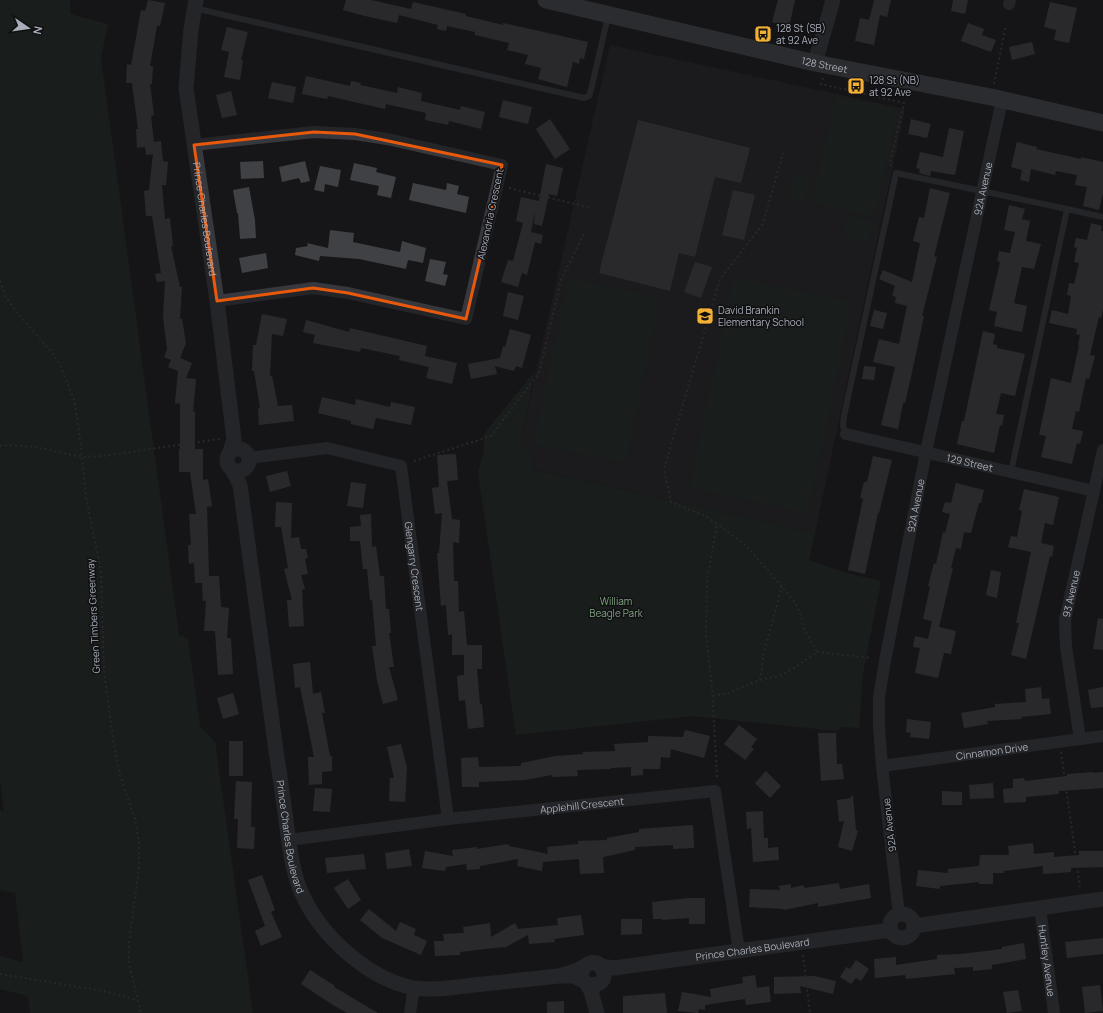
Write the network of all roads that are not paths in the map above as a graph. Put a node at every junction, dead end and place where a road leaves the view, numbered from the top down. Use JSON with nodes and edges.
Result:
{"nodes":[{"id":1,"x":546,"y":0,"type":"edge"},
{"id":2,"x":833,"y":0,"type":"edge"},
{"id":3,"x":195,"y":4,"type":"edge"},
{"id":4,"x":608,"y":14,"type":"junction"},
{"id":5,"x":819,"y":71,"type":"junction"},
{"id":6,"x":997,"y":93,"type":"junction"},
{"id":7,"x":1103,"y":124,"type":"edge"},
{"id":8,"x":194,"y":145,"type":"junction"},
{"id":9,"x":982,"y":191,"type":"junction"},
{"id":10,"x":1067,"y":209,"type":"junction"},
{"id":11,"x":1103,"y":217,"type":"edge"},
{"id":12,"x":217,"y":301,"type":"junction"},
{"id":13,"x":846,"y":434,"type":"joint"},
{"id":14,"x":926,"y":452,"type":"junction"},
{"id":15,"x":237,"y":454,"type":"junction"},
{"id":16,"x":1102,"y":457,"type":"edge"},
{"id":17,"x":1011,"y":472,"type":"junction"},
{"id":18,"x":1094,"y":491,"type":"junction"},
{"id":19,"x":1103,"y":736,"type":"edge"},
{"id":20,"x":1080,"y":739,"type":"junction"},
{"id":21,"x":882,"y":766,"type":"junction"},
{"id":22,"x":448,"y":819,"type":"junction"},
{"id":23,"x":289,"y":840,"type":"junction"},
{"id":24,"x":1103,"y":898,"type":"edge"},
{"id":25,"x":1040,"y":908,"type":"junction"},
{"id":26,"x":899,"y":915,"type":"junction"},
{"id":27,"x":914,"y":926,"type":"junction"},
{"id":28,"x":890,"y":930,"type":"junction"},
{"id":29,"x":739,"y":951,"type":"junction"},
{"id":30,"x":596,"y":975,"type":"junction"},
{"id":31,"x":414,"y":988,"type":"junction"},
{"id":32,"x":597,"y":1011,"type":"edge"},
{"id":33,"x":410,"y":1013,"type":"edge"},
{"id":34,"x":1054,"y":1013,"type":"edge"}],
"edges":[{"from":1,"to":4,"type":"main road","name":"128 Street"},
{"from":2,"to":5,"type":"street"},
{"from":3,"to":4,"type":"lane"},
{"from":3,"to":8,"type":"street","name":"Prince Charles Boulevard"},
{"from":4,"to":5,"type":"main road","name":"128 Street"},
{"from":5,"to":6,"type":"main road","name":"128 Street"},
{"from":6,"to":7,"type":"main road","name":"128 Street"},
{"from":6,"to":9,"type":"street","name":"92A Avenue"},
{"from":8,"to":12,"type":"street","name":"Prince Charles Boulevard"},
{"from":8,"to":12,"type":"street","name":"Alexandria Crescent"},
{"from":9,"to":10,"type":"lane"},
{"from":9,"to":13,"type":"lane"},
{"from":9,"to":14,"type":"street","name":"92A Avenue"},
{"from":10,"to":11,"type":"lane"},
{"from":10,"to":17,"type":"lane"},
{"from":12,"to":15,"type":"street","name":"Prince Charles Boulevard"},
{"from":13,"to":14,"type":"street","name":"129 Street"},
{"from":14,"to":17,"type":"street","name":"129 Street"},
{"from":14,"to":21,"type":"street","name":"92A Avenue"},
{"from":15,"to":22,"type":"street","name":"Glengarry Crescent"},
{"from":15,"to":23,"type":"street","name":"Prince Charles Boulevard"},
{"from":16,"to":18,"type":"street","name":"93 Avenue"},
{"from":17,"to":18,"type":"street","name":"129 Street"},
{"from":18,"to":20,"type":"street","name":"93 Avenue"},
{"from":19,"to":20,"type":"street","name":"Cinnamon Drive"},
{"from":20,"to":21,"type":"street","name":"Cinnamon Drive"},
{"from":21,"to":26,"type":"street","name":"92A Avenue"},
{"from":22,"to":23,"type":"street","name":"Applehill Crescent"},
{"from":22,"to":29,"type":"street","name":"Applehill Crescent"},
{"from":23,"to":31,"type":"street","name":"Prince Charles Boulevard"},
{"from":24,"to":25,"type":"street"},
{"from":25,"to":27,"type":"street"},
{"from":25,"to":34,"type":"street","name":"Huntley Avenue"},
{"from":26,"to":27,"type":"street"},
{"from":26,"to":28,"type":"street"},
{"from":27,"to":28,"type":"street"},
{"from":28,"to":29,"type":"street","name":"Prince Charles Boulevard"},
{"from":29,"to":30,"type":"street","name":"Prince Charles Boulevard"},
{"from":30,"to":31,"type":"street","name":"Prince Charles Boulevard"},
{"from":30,"to":32,"type":"street"},
{"from":31,"to":33,"type":"street"}]}
